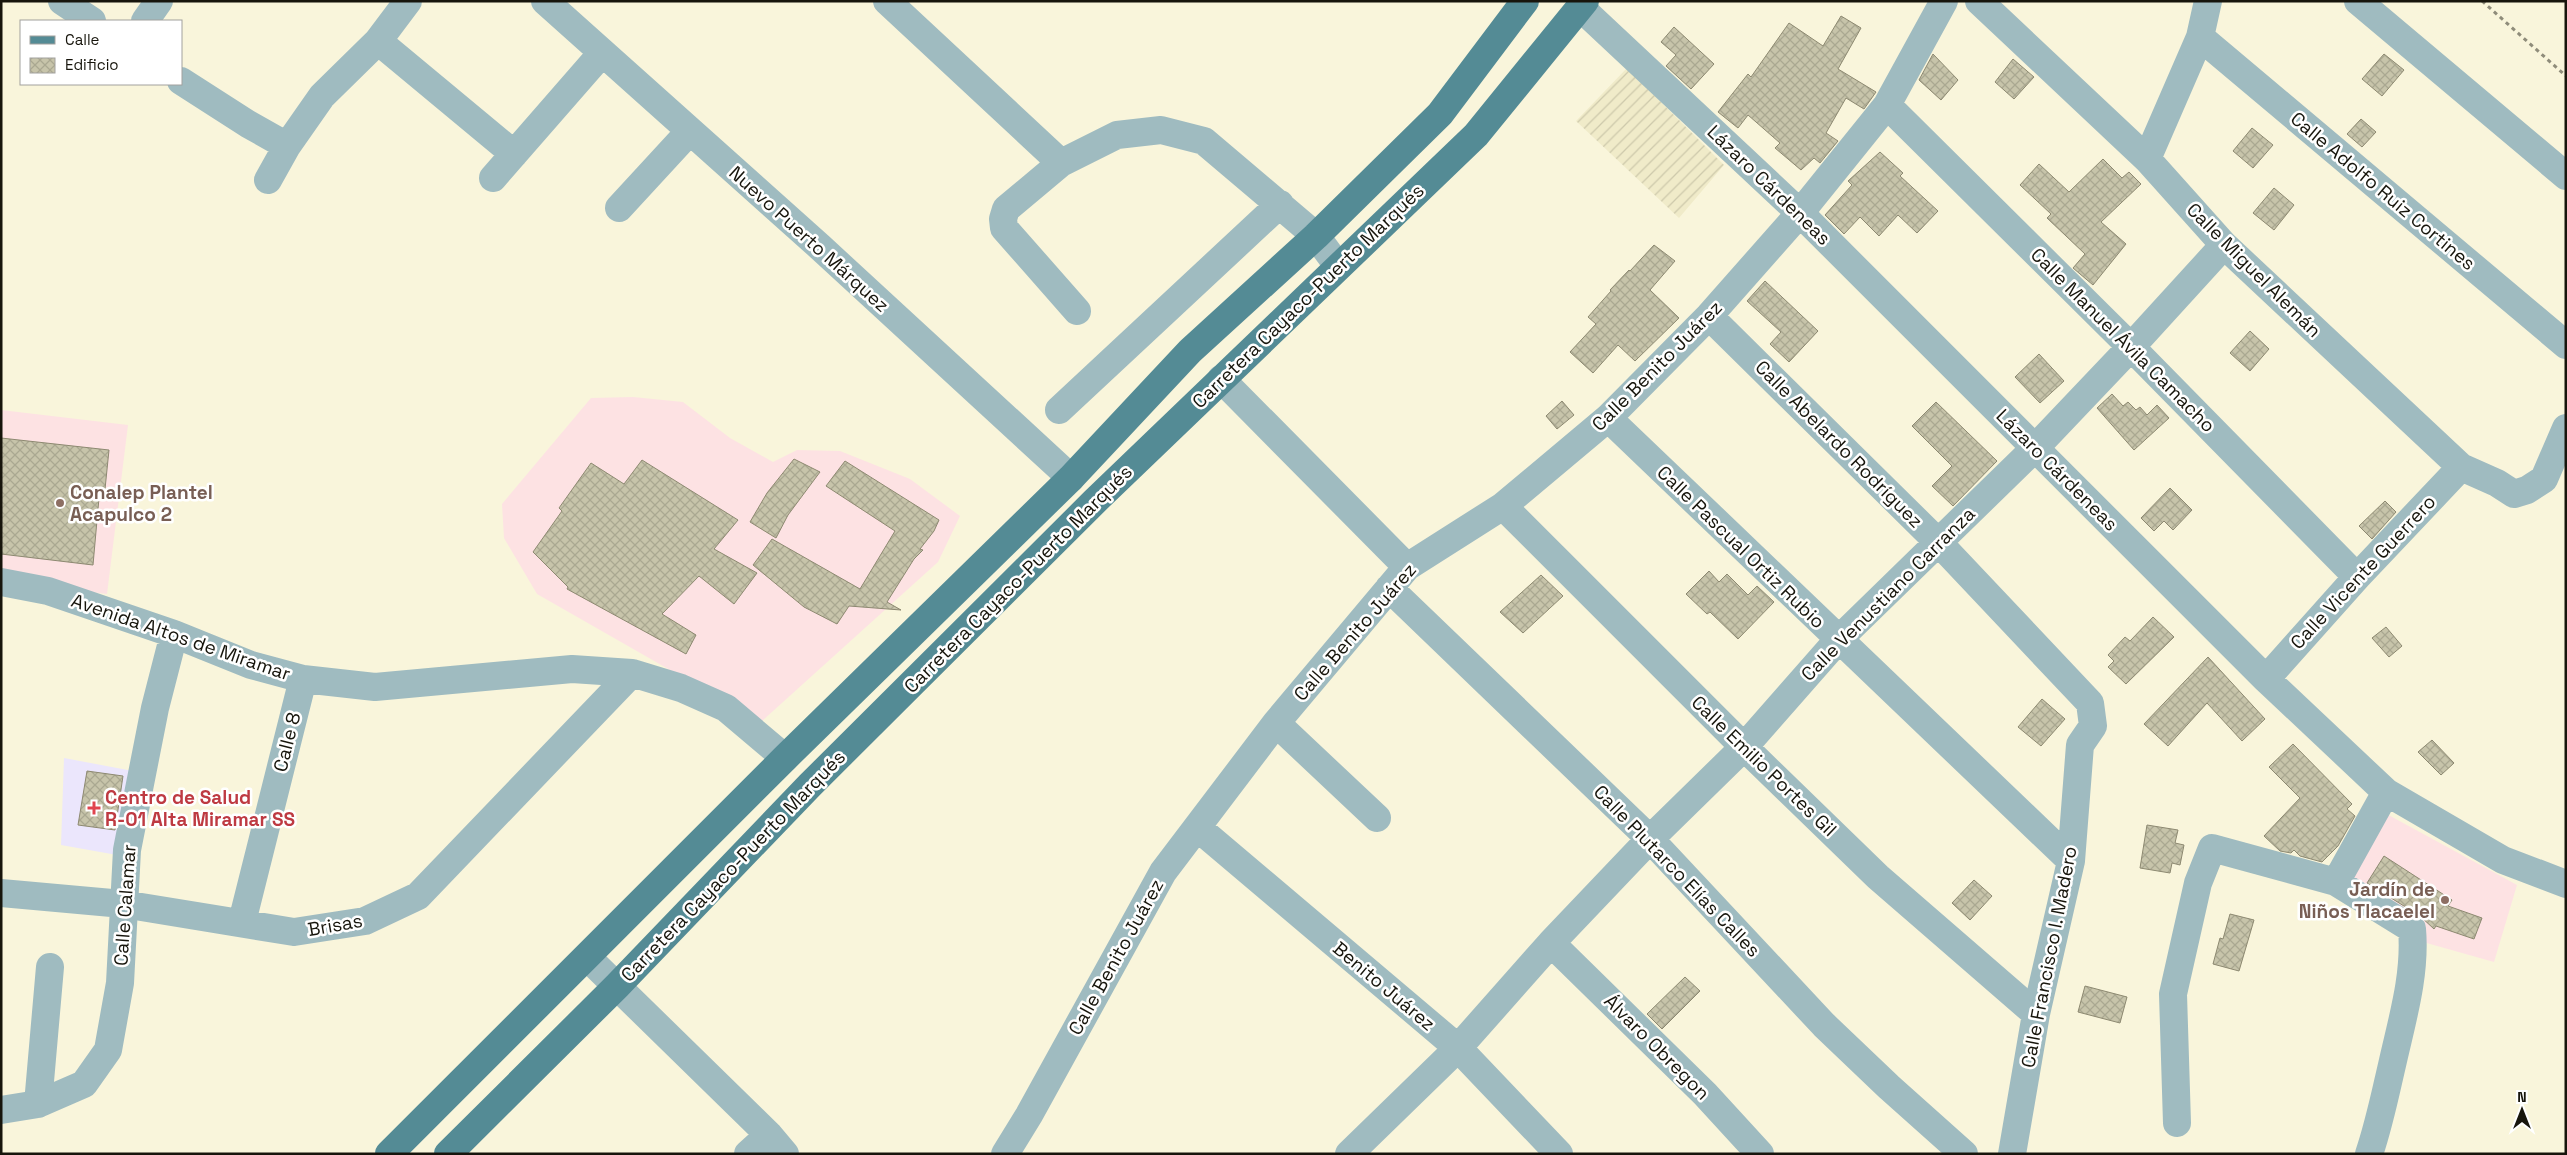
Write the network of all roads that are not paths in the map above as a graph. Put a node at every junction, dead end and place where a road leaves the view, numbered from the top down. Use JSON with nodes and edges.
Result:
{"nodes":[{"id":1,"x":62,"y":1,"type":"edge"},
{"id":2,"x":159,"y":1,"type":"edge"},
{"id":3,"x":408,"y":1,"type":"edge"},
{"id":4,"x":545,"y":1,"type":"edge"},
{"id":5,"x":887,"y":1,"type":"edge"},
{"id":6,"x":1525,"y":1,"type":"edge"},
{"id":7,"x":1944,"y":1,"type":"edge"},
{"id":8,"x":1979,"y":1,"type":"edge"},
{"id":9,"x":2208,"y":1,"type":"edge"},
{"id":10,"x":2358,"y":1,"type":"edge"},
{"id":11,"x":1583,"y":5,"type":"edge"},
{"id":12,"x":90,"y":20,"type":"edge"},
{"id":13,"x":146,"y":20,"type":"edge"},
{"id":14,"x":2200,"y":37,"type":"junction"},
{"id":15,"x":378,"y":41,"type":"junction"},
{"id":16,"x":602,"y":53,"type":"junction"},
{"id":17,"x":182,"y":82,"type":"edge"},
{"id":18,"x":1887,"y":105,"type":"junction"},
{"id":19,"x":689,"y":132,"type":"junction"},
{"id":20,"x":287,"y":146,"type":"junction"},
{"id":21,"x":514,"y":154,"type":"junction"},
{"id":22,"x":2147,"y":159,"type":"junction"},
{"id":23,"x":1061,"y":163,"type":"junction"},
{"id":24,"x":2566,"y":176,"type":"edge"},
{"id":25,"x":493,"y":178,"type":"dead end"},
{"id":26,"x":268,"y":180,"type":"dead end"},
{"id":27,"x":1280,"y":204,"type":"junction"},
{"id":28,"x":619,"y":208,"type":"dead end"},
{"id":29,"x":1800,"y":214,"type":"junction"},
{"id":30,"x":1316,"y":236,"type":"junction"},
{"id":31,"x":2224,"y":245,"type":"junction"},
{"id":32,"x":1338,"y":266,"type":"junction"},
{"id":33,"x":1078,"y":311,"type":"dead end"},
{"id":34,"x":1709,"y":316,"type":"junction"},
{"id":35,"x":2566,"y":345,"type":"edge"},
{"id":36,"x":2132,"y":347,"type":"junction"},
{"id":37,"x":1221,"y":379,"type":"junction"},
{"id":38,"x":1059,"y":410,"type":"dead end"},
{"id":39,"x":1608,"y":418,"type":"junction"},
{"id":40,"x":2566,"y":428,"type":"edge"},
{"id":41,"x":2035,"y":448,"type":"junction"},
{"id":42,"x":2461,"y":467,"type":"junction"},
{"id":43,"x":1071,"y":478,"type":"junction"},
{"id":44,"x":1503,"y":506,"type":"junction"},
{"id":45,"x":1938,"y":542,"type":"junction"},
{"id":46,"x":1407,"y":567,"type":"junction"},
{"id":47,"x":2357,"y":577,"type":"junction"},
{"id":48,"x":1,"y":582,"type":"edge"},
{"id":49,"x":1389,"y":588,"type":"junction"},
{"id":50,"x":174,"y":634,"type":"junction"},
{"id":51,"x":1838,"y":640,"type":"junction"},
{"id":52,"x":632,"y":674,"type":"junction"},
{"id":53,"x":303,"y":679,"type":"junction"},
{"id":54,"x":2266,"y":679,"type":"junction"},
{"id":55,"x":2090,"y":703,"type":"joint"},
{"id":56,"x":1276,"y":723,"type":"junction"},
{"id":57,"x":1744,"y":747,"type":"junction"},
{"id":58,"x":785,"y":758,"type":"junction"},
{"id":59,"x":2386,"y":792,"type":"junction"},
{"id":60,"x":1377,"y":818,"type":"dead end"},
{"id":61,"x":1198,"y":828,"type":"junction"},
{"id":62,"x":1650,"y":839,"type":"junction"},
{"id":63,"x":2071,"y":861,"type":"junction"},
{"id":64,"x":2563,"y":880,"type":"edge"},
{"id":65,"x":2336,"y":882,"type":"junction"},
{"id":66,"x":1,"y":893,"type":"edge"},
{"id":67,"x":123,"y":904,"type":"junction"},
{"id":68,"x":242,"y":922,"type":"junction"},
{"id":69,"x":1551,"y":943,"type":"junction"},
{"id":70,"x":588,"y":958,"type":"junction"},
{"id":71,"x":50,"y":967,"type":"dead end"},
{"id":72,"x":617,"y":986,"type":"junction"},
{"id":73,"x":2036,"y":1014,"type":"junction"},
{"id":74,"x":1458,"y":1048,"type":"junction"},
{"id":75,"x":38,"y":1104,"type":"junction"},
{"id":76,"x":1,"y":1110,"type":"edge"},
{"id":77,"x":2177,"y":1123,"type":"dead end"},
{"id":78,"x":777,"y":1144,"type":"edge"},
{"id":79,"x":390,"y":1154,"type":"edge"},
{"id":80,"x":448,"y":1154,"type":"edge"},
{"id":81,"x":748,"y":1154,"type":"edge"},
{"id":82,"x":1005,"y":1154,"type":"edge"},
{"id":83,"x":1349,"y":1154,"type":"edge"},
{"id":84,"x":1559,"y":1154,"type":"edge"},
{"id":85,"x":1760,"y":1154,"type":"edge"},
{"id":86,"x":1964,"y":1154,"type":"edge"},
{"id":87,"x":2012,"y":1154,"type":"edge"},
{"id":88,"x":2368,"y":1154,"type":"edge"}],
"edges":[{"from":1,"to":12,"type":"street"},
{"from":2,"to":13,"type":"street"},
{"from":3,"to":15,"type":"street"},
{"from":4,"to":16,"type":"street","name":"Nuevo Puerto Márquez"},
{"from":5,"to":23,"type":"street"},
{"from":6,"to":30,"type":"main road","name":"Carretera Cayaco-Puerto Marqués"},
{"from":7,"to":18,"type":"street","name":"Calle Benito Juárez"},
{"from":8,"to":22,"type":"street","name":"Calle Miguel Alemán"},
{"from":9,"to":14,"type":"street"},
{"from":10,"to":24,"type":"street"},
{"from":11,"to":29,"type":"street","name":"Lázaro Cárdeneas"},
{"from":11,"to":32,"type":"main road","name":"Carretera Cayaco-Puerto Marqués"},
{"from":14,"to":22,"type":"street"},
{"from":14,"to":35,"type":"street","name":"Calle Adolfo Ruiz Cortines"},
{"from":15,"to":20,"type":"street"},
{"from":15,"to":21,"type":"street"},
{"from":16,"to":19,"type":"street","name":"Nuevo Puerto Márquez"},
{"from":16,"to":21,"type":"street"},
{"from":17,"to":20,"type":"street"},
{"from":18,"to":29,"type":"street","name":"Calle Benito Juárez"},
{"from":18,"to":36,"type":"street","name":"Calle Manuel Ávila Camacho"},
{"from":19,"to":28,"type":"street"},
{"from":19,"to":43,"type":"street","name":"Nuevo Puerto Márquez"},
{"from":20,"to":26,"type":"street"},
{"from":21,"to":25,"type":"street"},
{"from":22,"to":31,"type":"street","name":"Calle Miguel Alemán"},
{"from":23,"to":27,"type":"street"},
{"from":23,"to":33,"type":"street"},
{"from":27,"to":30,"type":"street"},
{"from":27,"to":38,"type":"street"},
{"from":29,"to":34,"type":"street","name":"Calle Benito Juárez"},
{"from":29,"to":41,"type":"street","name":"Lázaro Cárdeneas"},
{"from":30,"to":32,"type":"street"},
{"from":30,"to":43,"type":"main road","name":"Carretera Cayaco-Puerto Marqués"},
{"from":31,"to":36,"type":"street","name":"Calle Venustiano Carranza"},
{"from":31,"to":42,"type":"street","name":"Calle Miguel Alemán"},
{"from":32,"to":37,"type":"main road","name":"Carretera Cayaco-Puerto Marqués"},
{"from":34,"to":39,"type":"street","name":"Calle Benito Juárez"},
{"from":34,"to":45,"type":"street","name":"Calle Abelardo Rodríguez"},
{"from":36,"to":41,"type":"street","name":"Calle Venustiano Carranza"},
{"from":36,"to":47,"type":"street","name":"Calle Manuel Ávila Camacho"},
{"from":37,"to":46,"type":"street"},
{"from":37,"to":72,"type":"main road","name":"Carretera Cayaco-Puerto Marqués"},
{"from":39,"to":44,"type":"street","name":"Calle Benito Juárez"},
{"from":39,"to":51,"type":"street","name":"Calle Pascual Ortiz Rubio"},
{"from":40,"to":42,"type":"street","name":"Calle Miguel Alemán"},
{"from":41,"to":45,"type":"street","name":"Calle Venustiano Carranza"},
{"from":41,"to":54,"type":"street","name":"Lázaro Cárdeneas"},
{"from":42,"to":47,"type":"street","name":"Calle Vicente Guerrero"},
{"from":43,"to":58,"type":"main road","name":"Carretera Cayaco-Puerto Marqués"},
{"from":44,"to":46,"type":"street","name":"Calle Benito Juárez"},
{"from":44,"to":57,"type":"street","name":"Calle Emilio Portes Gil"},
{"from":45,"to":51,"type":"street","name":"Calle Venustiano Carranza"},
{"from":45,"to":55,"type":"street","name":"Calle Abelardo Rodríguez"},
{"from":46,"to":49,"type":"street","name":"Calle Benito Juárez"},
{"from":47,"to":54,"type":"street","name":"Calle Vicente Guerrero"},
{"from":48,"to":50,"type":"street","name":"Avenida Altos de Miramar"},
{"from":49,"to":56,"type":"street","name":"Calle Benito Juárez"},
{"from":49,"to":62,"type":"street","name":"Calle Plutarco Elías Calles"},
{"from":50,"to":53,"type":"street","name":"Avenida Altos de Miramar"},
{"from":50,"to":67,"type":"street","name":"Calle Calamar"},
{"from":51,"to":57,"type":"street","name":"Calle Venustiano Carranza"},
{"from":51,"to":63,"type":"street","name":"Calle Pascual Ortiz Rubio"},
{"from":52,"to":53,"type":"street","name":"Avenida Altos de Miramar"},
{"from":52,"to":58,"type":"street","name":"Avenida Altos de Miramar"},
{"from":52,"to":68,"type":"street","name":"Brisas"},
{"from":53,"to":68,"type":"street","name":"Calle 8"},
{"from":54,"to":59,"type":"street","name":"Lázaro Cárdeneas"},
{"from":55,"to":63,"type":"street","name":"Calle Francisco I. Madero"},
{"from":56,"to":60,"type":"street"},
{"from":56,"to":61,"type":"street","name":"Calle Benito Juárez"},
{"from":57,"to":62,"type":"street","name":"Calle Venustiano Carranza"},
{"from":57,"to":73,"type":"street","name":"Calle Emilio Portes Gil"},
{"from":58,"to":70,"type":"main road","name":"Carretera Cayaco-Puerto Marqués"},
{"from":59,"to":64,"type":"street","name":"Lázaro Cárdeneas"},
{"from":59,"to":65,"type":"street"},
{"from":61,"to":74,"type":"street","name":"Benito Juárez"},
{"from":61,"to":82,"type":"street","name":"Calle Benito Juárez"},
{"from":62,"to":69,"type":"street","name":"Calle Venustiano Carranza"},
{"from":62,"to":86,"type":"street","name":"Calle Plutarco Elías Calles"},
{"from":63,"to":73,"type":"street","name":"Calle Francisco I. Madero"},
{"from":65,"to":77,"type":"street"},
{"from":65,"to":88,"type":"street"},
{"from":66,"to":67,"type":"street","name":"Brisas"},
{"from":67,"to":68,"type":"street","name":"Brisas"},
{"from":67,"to":75,"type":"street","name":"Calle Calamar"},
{"from":69,"to":74,"type":"street","name":"Calle Venustiano Carranza"},
{"from":69,"to":85,"type":"street","name":"Álvaro Obregon"},
{"from":70,"to":72,"type":"street"},
{"from":70,"to":79,"type":"main road","name":"Carretera Cayaco-Puerto Marqués"},
{"from":71,"to":75,"type":"street"},
{"from":72,"to":78,"type":"street"},
{"from":72,"to":80,"type":"main road","name":"Carretera Cayaco-Puerto Marqués"},
{"from":73,"to":87,"type":"street","name":"Calle Francisco I. Madero"},
{"from":74,"to":83,"type":"street","name":"Calle Venustiano Carranza"},
{"from":74,"to":84,"type":"street","name":"Benito Juárez"},
{"from":75,"to":76,"type":"street","name":"Calle Calamar"},
{"from":78,"to":81,"type":"street"}]}
